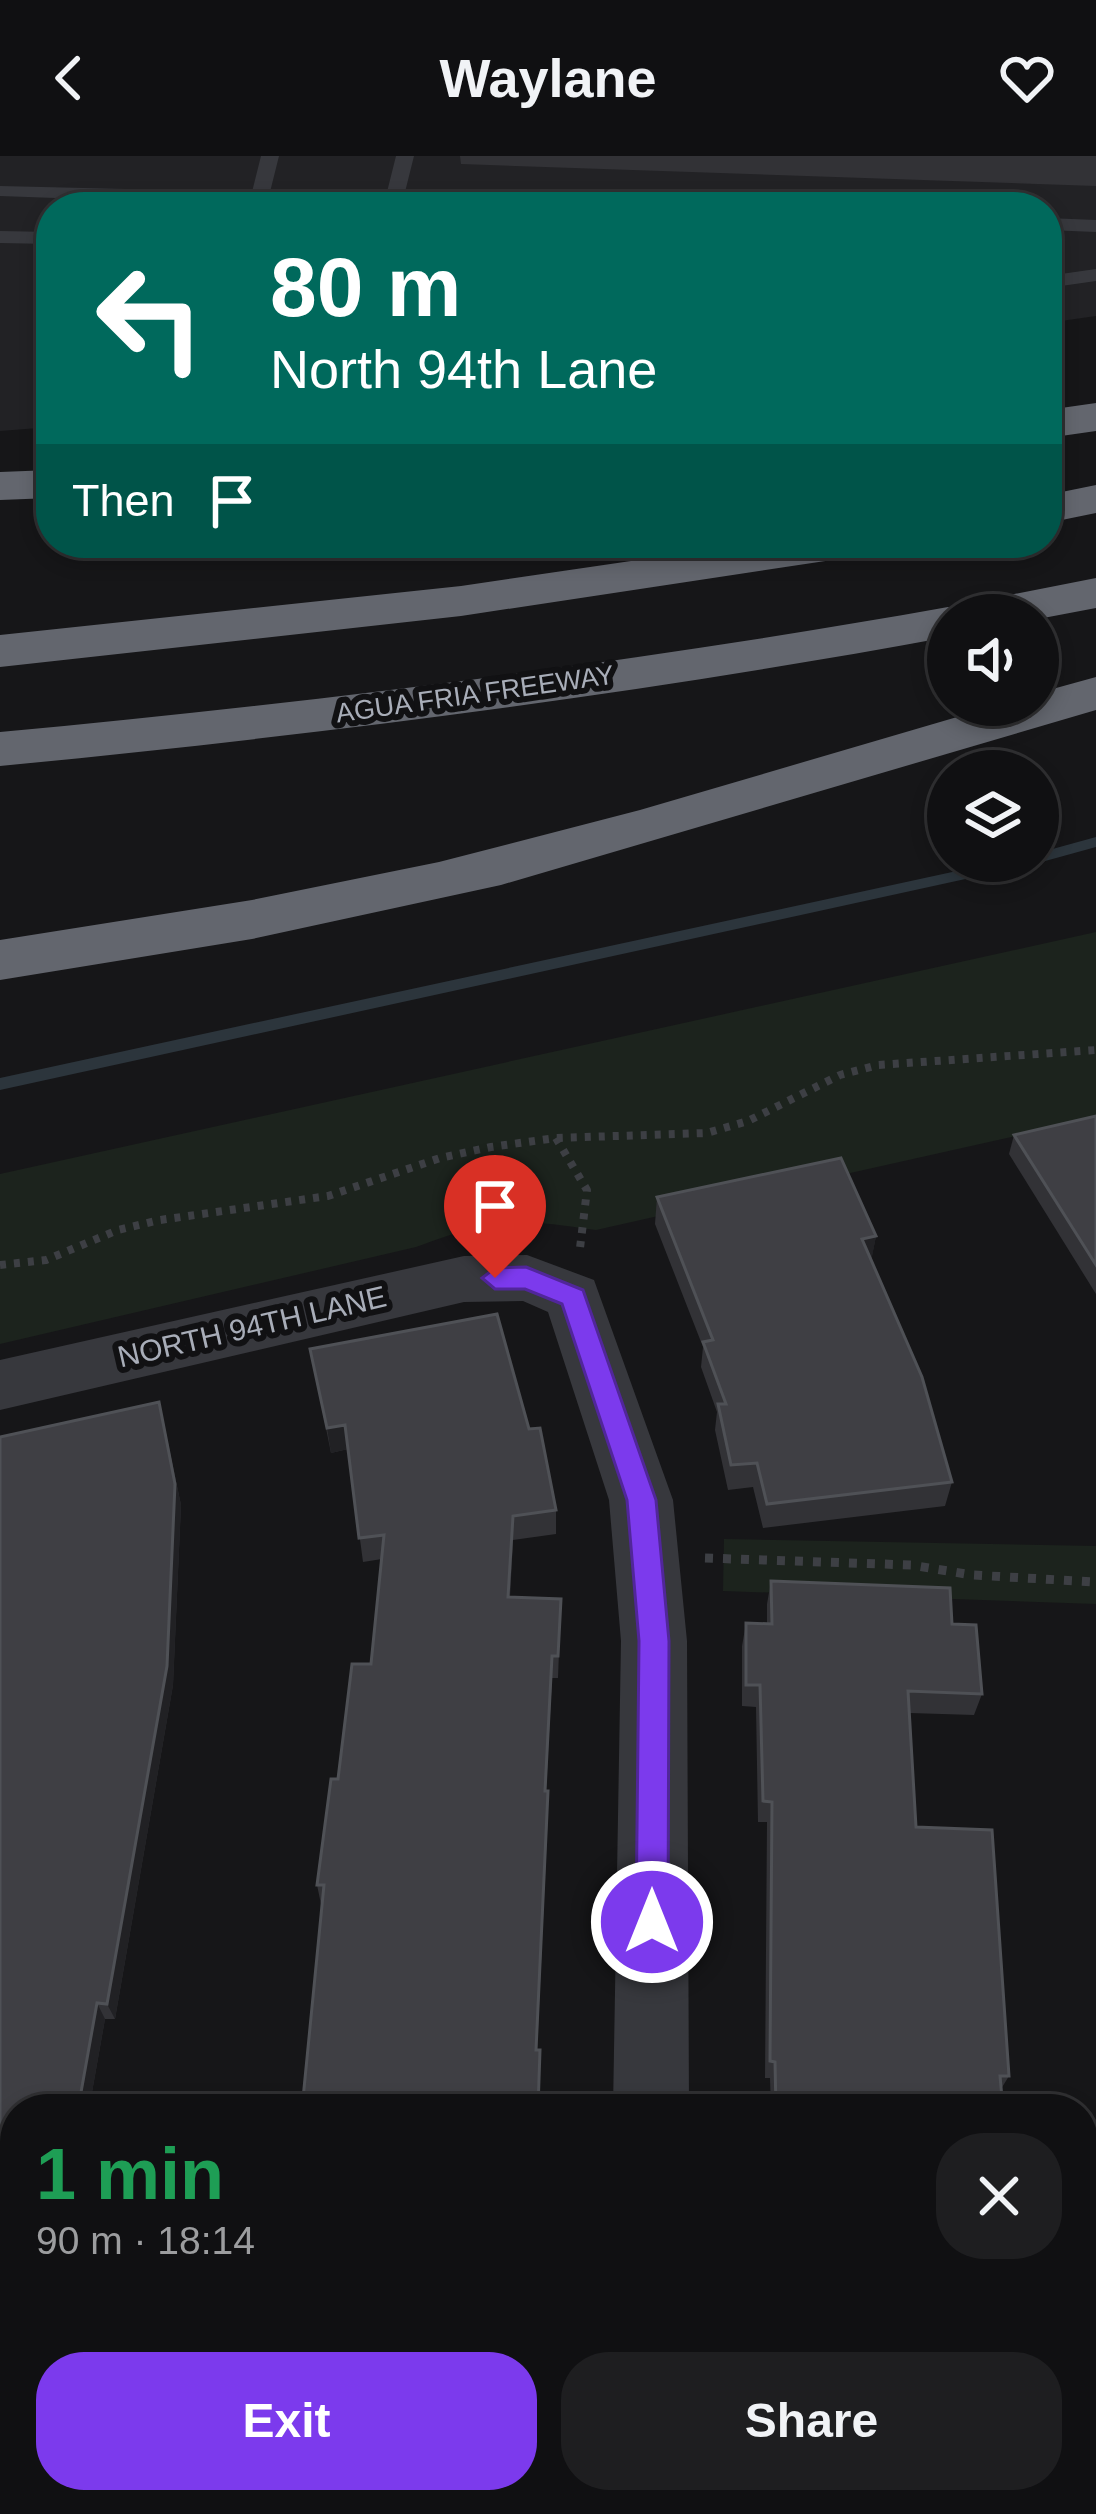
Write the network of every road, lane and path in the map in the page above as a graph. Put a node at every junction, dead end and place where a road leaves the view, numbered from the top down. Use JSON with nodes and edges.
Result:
{"nodes":[{"id":1,"x":270,"y":156,"type":"edge"},
{"id":2,"x":405,"y":156,"type":"edge"},
{"id":3,"x":0,"y":191,"type":"edge"},
{"id":4,"x":261,"y":192,"type":"edge"},
{"id":5,"x":396,"y":192,"type":"edge"},
{"id":6,"x":36,"y":193,"type":"edge"},
{"id":7,"x":1062,"y":225,"type":"edge"},
{"id":8,"x":1096,"y":226,"type":"edge"},
{"id":9,"x":0,"y":236,"type":"edge"},
{"id":10,"x":36,"y":237,"type":"edge"},
{"id":11,"x":1096,"y":275,"type":"edge"},
{"id":12,"x":1062,"y":280,"type":"edge"},
{"id":13,"x":1096,"y":417,"type":"edge"},
{"id":14,"x":1062,"y":422,"type":"edge"},
{"id":15,"x":36,"y":485,"type":"edge"},
{"id":16,"x":0,"y":486,"type":"edge"},
{"id":17,"x":1096,"y":499,"type":"edge"},
{"id":18,"x":1062,"y":505,"type":"edge"},
{"id":19,"x":749,"y":558,"type":"edge"},
{"id":20,"x":1096,"y":592,"type":"edge"},
{"id":21,"x":1059,"y":600,"type":"edge"},
{"id":22,"x":927,"y":625,"type":"edge"},
{"id":23,"x":0,"y":651,"type":"edge"},
{"id":24,"x":1096,"y":693,"type":"edge"},
{"id":25,"x":0,"y":749,"type":"edge"},
{"id":26,"x":0,"y":960,"type":"edge"},
{"id":27,"x":1096,"y":1050,"type":"edge"},
{"id":28,"x":556,"y":1138,"type":"junction"},
{"id":29,"x":0,"y":1265,"type":"edge"},
{"id":30,"x":574,"y":1298,"type":"junction"},
{"id":31,"x":0,"y":1385,"type":"edge"},
{"id":32,"x":646,"y":1556,"type":"junction"},
{"id":33,"x":1096,"y":1582,"type":"edge"},
{"id":34,"x":651,"y":2094,"type":"edge"}],
"edges":[{"from":1,"to":4,"type":"lane"},
{"from":2,"to":5,"type":"lane"},
{"from":3,"to":6,"type":"lane"},
{"from":7,"to":8,"type":"lane"},
{"from":9,"to":10,"type":"lane"},
{"from":11,"to":12,"type":"lane"},
{"from":13,"to":14,"type":"highway"},
{"from":15,"to":16,"type":"highway"},
{"from":17,"to":18,"type":"highway"},
{"from":19,"to":23,"type":"highway"},
{"from":20,"to":21,"type":"highway"},
{"from":22,"to":25,"type":"highway","name":"AGUA FRIA FREEWAY"},
{"from":24,"to":26,"type":"highway"},
{"from":27,"to":28,"type":"path"},
{"from":28,"to":29,"type":"path"},
{"from":28,"to":30,"type":"path"},
{"from":30,"to":31,"type":"street","name":"NORTH 94TH LANE"},
{"from":30,"to":32,"type":"street"},
{"from":32,"to":33,"type":"path"},
{"from":32,"to":34,"type":"street"}]}
